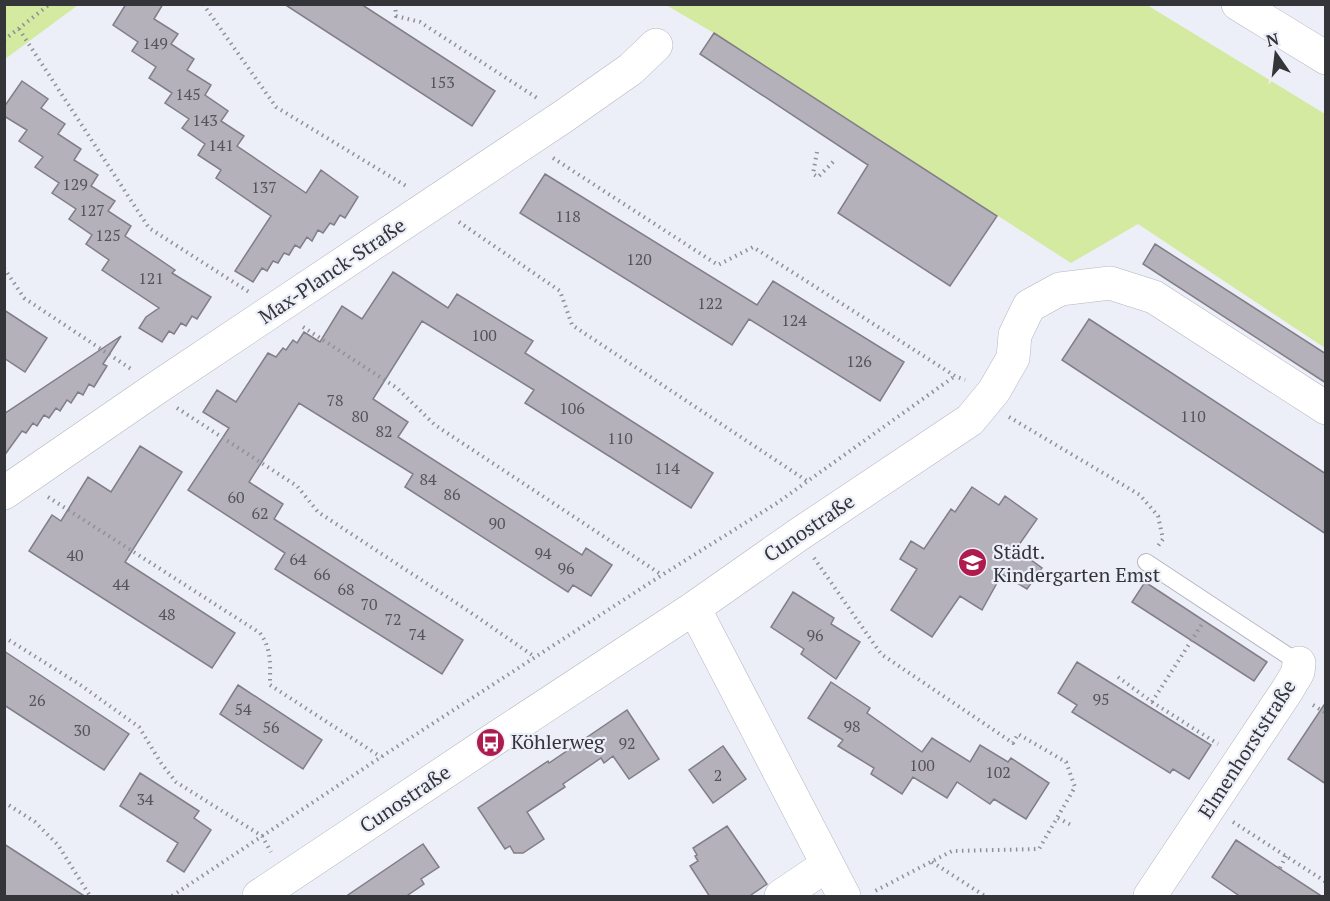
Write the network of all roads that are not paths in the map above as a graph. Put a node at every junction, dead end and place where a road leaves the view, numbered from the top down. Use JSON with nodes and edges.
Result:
{"nodes":[{"id":1,"x":1238,"y":4,"type":"edge"},
{"id":2,"x":656,"y":45,"type":"dead end"},
{"id":3,"x":1326,"y":58,"type":"edge"},
{"id":4,"x":1326,"y":408,"type":"edge"},
{"id":5,"x":13,"y":487,"type":"edge"},
{"id":6,"x":1146,"y":562,"type":"road end"},
{"id":7,"x":694,"y":608,"type":"junction"},
{"id":8,"x":1299,"y":663,"type":"joint"},
{"id":9,"x":827,"y":865,"type":"junction"},
{"id":10,"x":259,"y":897,"type":"edge"},
{"id":11,"x":782,"y":897,"type":"edge"},
{"id":12,"x":844,"y":897,"type":"edge"},
{"id":13,"x":1150,"y":897,"type":"edge"}],
"edges":[{"from":1,"to":3,"type":"main road"},
{"from":2,"to":5,"type":"main road","name":"Max-Planck-Straße"},
{"from":4,"to":7,"type":"main road","name":"Cunostraße"},
{"from":6,"to":8,"type":"lane","name":"Elmenhorststraße"},
{"from":7,"to":9,"type":"main road"},
{"from":7,"to":10,"type":"main road","name":"Cunostraße"},
{"from":8,"to":13,"type":"main road","name":"Elmenhorststraße"},
{"from":9,"to":11,"type":"main road"},
{"from":9,"to":12,"type":"main road"}]}
